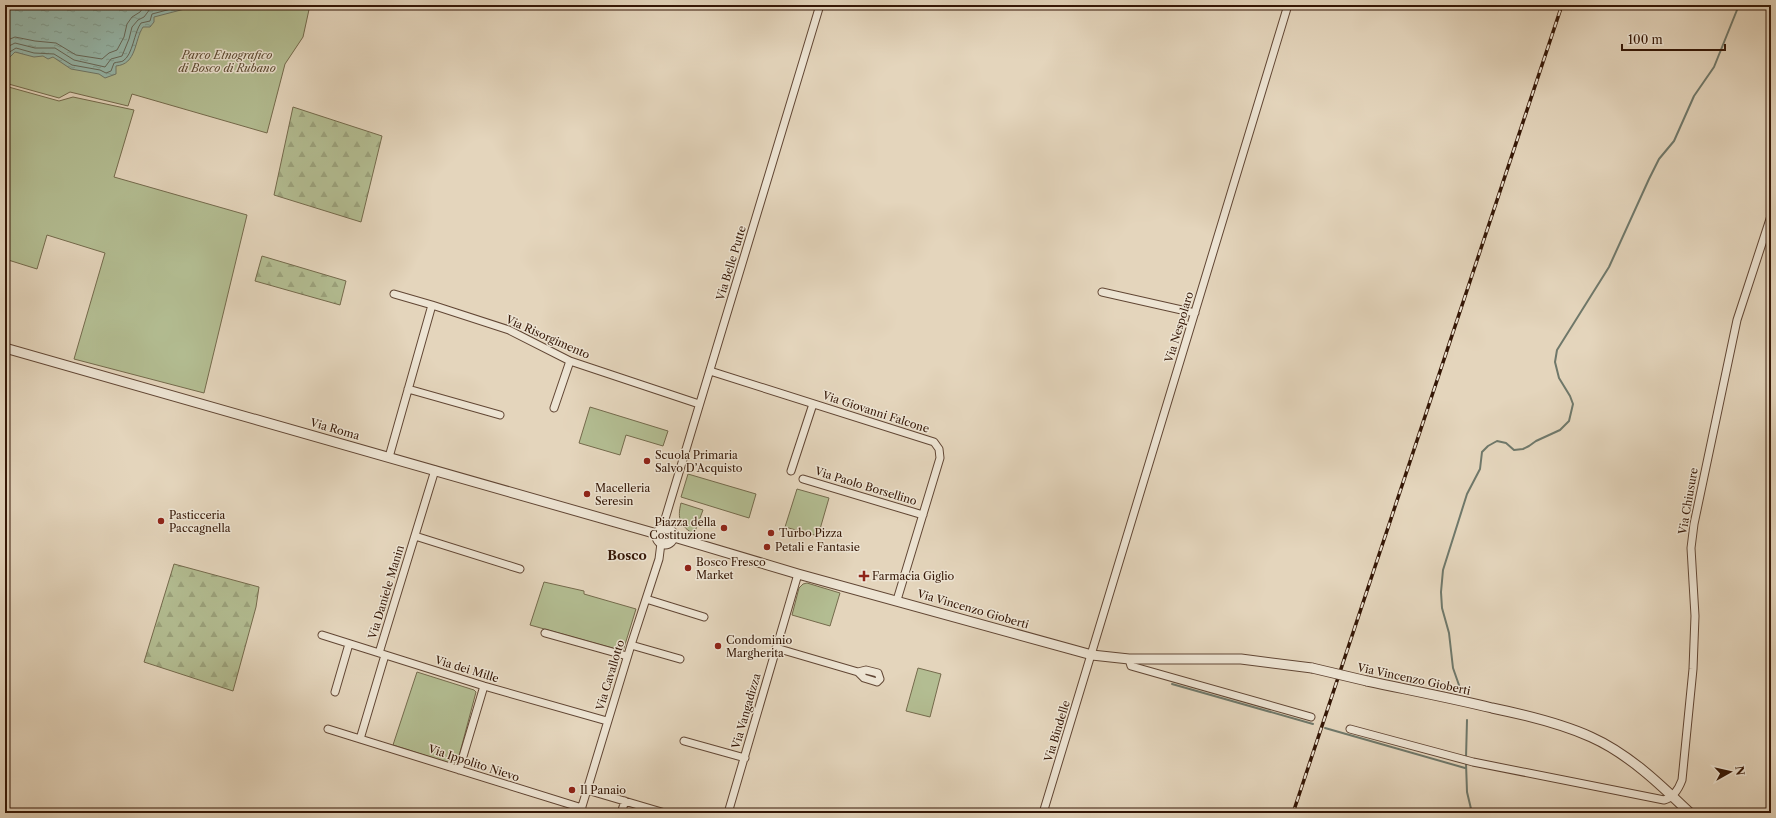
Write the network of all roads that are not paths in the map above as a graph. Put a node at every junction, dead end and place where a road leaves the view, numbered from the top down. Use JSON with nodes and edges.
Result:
{"nodes":[{"id":1,"x":820,"y":5,"type":"edge"},
{"id":2,"x":1288,"y":5,"type":"edge"},
{"id":3,"x":1771,"y":216,"type":"edge"},
{"id":4,"x":1102,"y":292,"type":"dead end"},
{"id":5,"x":394,"y":294,"type":"dead end"},
{"id":6,"x":432,"y":305,"type":"junction"},
{"id":7,"x":1195,"y":313,"type":"junction"},
{"id":8,"x":5,"y":348,"type":"edge"},
{"id":9,"x":570,"y":361,"type":"junction"},
{"id":10,"x":710,"y":371,"type":"junction"},
{"id":11,"x":408,"y":389,"type":"junction"},
{"id":12,"x":699,"y":404,"type":"junction"},
{"id":13,"x":813,"y":404,"type":"junction"},
{"id":14,"x":554,"y":408,"type":"dead end"},
{"id":15,"x":500,"y":415,"type":"dead end"},
{"id":16,"x":389,"y":457,"type":"junction"},
{"id":17,"x":435,"y":470,"type":"junction"},
{"id":18,"x":791,"y":471,"type":"dead end"},
{"id":19,"x":803,"y":479,"type":"dead end"},
{"id":20,"x":923,"y":515,"type":"junction"},
{"id":21,"x":665,"y":528,"type":"junction"},
{"id":22,"x":657,"y":534,"type":"junction"},
{"id":23,"x":415,"y":536,"type":"junction"},
{"id":24,"x":674,"y":537,"type":"junction"},
{"id":25,"x":661,"y":543,"type":"junction"},
{"id":26,"x":520,"y":570,"type":"dead end"},
{"id":27,"x":798,"y":574,"type":"junction"},
{"id":28,"x":646,"y":599,"type":"junction"},
{"id":29,"x":898,"y":600,"type":"junction"},
{"id":30,"x":704,"y":617,"type":"dead end"},
{"id":31,"x":545,"y":633,"type":"dead end"},
{"id":32,"x":322,"y":635,"type":"dead end"},
{"id":33,"x":349,"y":644,"type":"junction"},
{"id":34,"x":630,"y":645,"type":"junction"},
{"id":35,"x":776,"y":648,"type":"junction"},
{"id":36,"x":382,"y":654,"type":"junction"},
{"id":37,"x":1092,"y":655,"type":"junction"},
{"id":38,"x":627,"y":656,"type":"junction"},
{"id":39,"x":680,"y":659,"type":"dead end"},
{"id":40,"x":1129,"y":659,"type":"junction"},
{"id":41,"x":858,"y":672,"type":"dead end"},
{"id":42,"x":484,"y":686,"type":"junction"},
{"id":43,"x":335,"y":692,"type":"dead end"},
{"id":44,"x":1311,"y":717,"type":"dead end"},
{"id":45,"x":608,"y":721,"type":"junction"},
{"id":46,"x":328,"y":729,"type":"dead end"},
{"id":47,"x":1350,"y":729,"type":"dead end"},
{"id":48,"x":360,"y":739,"type":"junction"},
{"id":49,"x":684,"y":742,"type":"dead end"},
{"id":50,"x":744,"y":758,"type":"junction"},
{"id":51,"x":459,"y":770,"type":"junction"},
{"id":52,"x":587,"y":790,"type":"junction"},
{"id":53,"x":1672,"y":795,"type":"junction"},
{"id":54,"x":625,"y":801,"type":"junction"},
{"id":55,"x":581,"y":811,"type":"edge"},
{"id":56,"x":621,"y":813,"type":"edge"},
{"id":57,"x":665,"y":813,"type":"edge"},
{"id":58,"x":728,"y":813,"type":"edge"},
{"id":59,"x":1043,"y":813,"type":"edge"},
{"id":60,"x":1690,"y":813,"type":"edge"}],
"edges":[{"from":1,"to":10,"type":"street","name":"Via Belle Putte"},
{"from":2,"to":7,"type":"street","name":"Via Nespolaro"},
{"from":3,"to":53,"type":"street","name":"Via Chiusure"},
{"from":4,"to":7,"type":"street"},
{"from":5,"to":6,"type":"street","name":"Via Risorgimento"},
{"from":6,"to":9,"type":"street","name":"Via Risorgimento"},
{"from":6,"to":11,"type":"street"},
{"from":7,"to":37,"type":"street","name":"Via Nespolaro"},
{"from":8,"to":16,"type":"street","name":"Via Roma"},
{"from":9,"to":12,"type":"street","name":"Via Risorgimento"},
{"from":9,"to":14,"type":"street"},
{"from":10,"to":12,"type":"street","name":"Via Belle Putte"},
{"from":10,"to":13,"type":"street","name":"Via Giovanni Falcone"},
{"from":11,"to":15,"type":"street"},
{"from":11,"to":16,"type":"street"},
{"from":12,"to":21,"type":"street","name":"Via Belle Putte"},
{"from":13,"to":18,"type":"street","name":"Via Giovanni Falcone"},
{"from":13,"to":20,"type":"street","name":"Via Giovanni Falcone"},
{"from":16,"to":17,"type":"street","name":"Via Roma"},
{"from":17,"to":22,"type":"street","name":"Via Roma"},
{"from":17,"to":23,"type":"street","name":"Via Daniele Manin"},
{"from":19,"to":20,"type":"street","name":"Via Paolo Borsellino"},
{"from":20,"to":29,"type":"street","name":"Via Giovanni Falcone"},
{"from":21,"to":22,"type":"street"},
{"from":21,"to":24,"type":"street"},
{"from":22,"to":25,"type":"street"},
{"from":23,"to":26,"type":"street","name":"Via Daniele Manin"},
{"from":23,"to":36,"type":"street","name":"Via Daniele Manin"},
{"from":24,"to":25,"type":"street"},
{"from":24,"to":27,"type":"street","name":"Via Vincenzo Gioberti"},
{"from":25,"to":28,"type":"street","name":"Via Cavallotto"},
{"from":27,"to":29,"type":"street","name":"Via Vincenzo Gioberti"},
{"from":27,"to":35,"type":"street","name":"Via Vangadizza"},
{"from":28,"to":30,"type":"street"},
{"from":28,"to":34,"type":"street","name":"Via Cavallotto"},
{"from":29,"to":37,"type":"street","name":"Via Vincenzo Gioberti"},
{"from":31,"to":38,"type":"street"},
{"from":32,"to":33,"type":"street","name":"Via dei Mille"},
{"from":33,"to":36,"type":"street","name":"Via dei Mille"},
{"from":33,"to":43,"type":"street"},
{"from":34,"to":38,"type":"street","name":"Via Cavallotto"},
{"from":34,"to":39,"type":"street"},
{"from":35,"to":41,"type":"street"},
{"from":35,"to":50,"type":"street","name":"Via Vangadizza"},
{"from":36,"to":42,"type":"street","name":"Via dei Mille"},
{"from":36,"to":48,"type":"street"},
{"from":37,"to":40,"type":"street","name":"Via Vincenzo Gioberti"},
{"from":37,"to":59,"type":"street","name":"Via Bindelle"},
{"from":38,"to":45,"type":"street","name":"Via Cavallotto"},
{"from":40,"to":44,"type":"street"},
{"from":40,"to":53,"type":"street","name":"Via Vincenzo Gioberti","bridge":true},
{"from":42,"to":45,"type":"street","name":"Via dei Mille"},
{"from":42,"to":51,"type":"street"},
{"from":45,"to":52,"type":"street","name":"Via Cavallotto"},
{"from":46,"to":48,"type":"street","name":"Via Ippolito Nievo"},
{"from":47,"to":53,"type":"street"},
{"from":48,"to":51,"type":"street","name":"Via Ippolito Nievo"},
{"from":49,"to":50,"type":"street","name":"Via Vangadizza"},
{"from":50,"to":58,"type":"street","name":"Via Vangadizza"},
{"from":51,"to":55,"type":"street","name":"Via Ippolito Nievo"},
{"from":52,"to":54,"type":"street"},
{"from":52,"to":55,"type":"street","name":"Via Cavallotto"},
{"from":53,"to":60,"type":"street","name":"Via Vincenzo Gioberti"},
{"from":54,"to":56,"type":"street"},
{"from":54,"to":57,"type":"street"}]}
